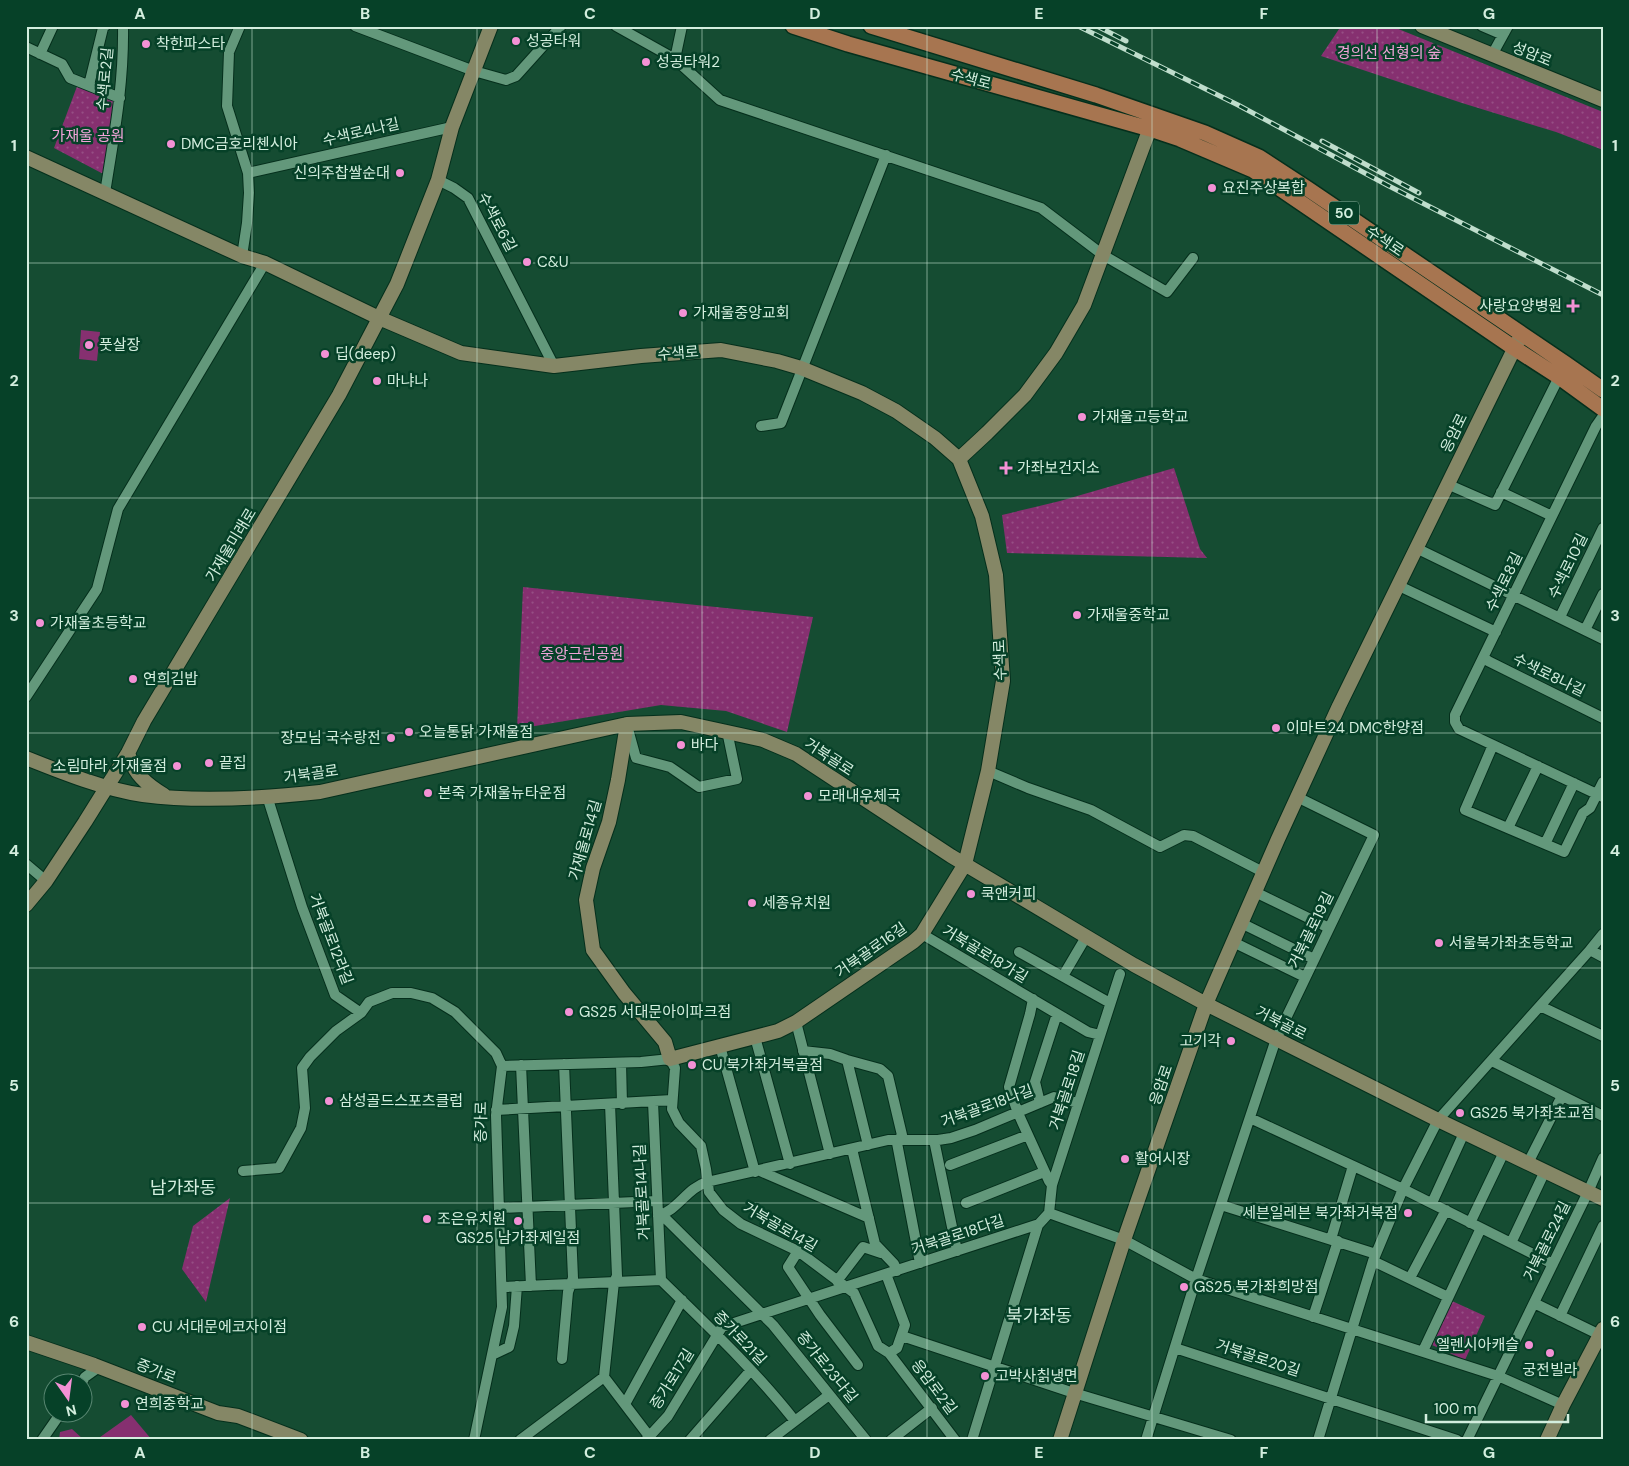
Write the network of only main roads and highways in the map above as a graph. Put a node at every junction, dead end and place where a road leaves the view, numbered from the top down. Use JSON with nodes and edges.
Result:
{"nodes":[{"id":1,"x":491,"y":26,"type":"edge"},
{"id":2,"x":793,"y":26,"type":"edge"},
{"id":3,"x":871,"y":26,"type":"edge"},
{"id":4,"x":1422,"y":26,"type":"edge"},
{"id":5,"x":1603,"y":100,"type":"edge"},
{"id":6,"x":1153,"y":122,"type":"junction"},
{"id":7,"x":26,"y":157,"type":"edge"},
{"id":8,"x":379,"y":318,"type":"junction"},
{"id":9,"x":1521,"y":334,"type":"junction"},
{"id":10,"x":1514,"y":348,"type":"junction"},
{"id":11,"x":1603,"y":390,"type":"edge"},
{"id":12,"x":1603,"y":409,"type":"edge"},
{"id":13,"x":959,"y":458,"type":"junction"},
{"id":14,"x":627,"y":724,"type":"junction"},
{"id":15,"x":128,"y":753,"type":"junction"},
{"id":16,"x":26,"y":758,"type":"edge"},
{"id":17,"x":108,"y":786,"type":"junction"},
{"id":18,"x":166,"y":797,"type":"junction"},
{"id":19,"x":965,"y":864,"type":"junction"},
{"id":20,"x":26,"y":905,"type":"edge"},
{"id":21,"x":1206,"y":1004,"type":"junction"},
{"id":22,"x":670,"y":1059,"type":"joint"},
{"id":23,"x":1603,"y":1199,"type":"edge"},
{"id":24,"x":1601,"y":1332,"type":"edge"},
{"id":25,"x":26,"y":1342,"type":"edge"},
{"id":26,"x":301,"y":1440,"type":"edge"},
{"id":27,"x":1060,"y":1440,"type":"edge"},
{"id":28,"x":1547,"y":1440,"type":"edge"}],
"edges":[{"from":1,"to":8,"type":"main road","name":"가재울미래로"},
{"from":2,"to":6,"type":"main road","name":"수색로","number":"50"},
{"from":3,"to":6,"type":"main road","name":"수색로","number":"50"},
{"from":4,"to":5,"type":"main road","name":"성암로"},
{"from":6,"to":9,"type":"main road","name":"수색로","number":"50"},
{"from":6,"to":10,"type":"main road","name":"수색로","number":"50"},
{"from":6,"to":13,"type":"main road"},
{"from":7,"to":8,"type":"main road"},
{"from":8,"to":13,"type":"main road","name":"수색로"},
{"from":8,"to":15,"type":"main road","name":"가재울미래로"},
{"from":9,"to":10,"type":"main road","name":"응암로"},
{"from":9,"to":11,"type":"main road","name":"수색로","number":"50"},
{"from":10,"to":12,"type":"main road","name":"수색로","number":"50"},
{"from":10,"to":21,"type":"main road","name":"응암로"},
{"from":13,"to":19,"type":"main road","name":"수색로"},
{"from":14,"to":18,"type":"main road","name":"거북골로"},
{"from":14,"to":19,"type":"main road","name":"거북골로"},
{"from":14,"to":22,"type":"main road","name":"가재울로14길"},
{"from":15,"to":17,"type":"main road","name":"가재울미래로"},
{"from":15,"to":18,"type":"main road"},
{"from":16,"to":17,"type":"main road","name":"거북골로"},
{"from":17,"to":18,"type":"main road","name":"거북골로"},
{"from":17,"to":20,"type":"main road"},
{"from":19,"to":21,"type":"main road","name":"거북골로"},
{"from":19,"to":22,"type":"main road","name":"거북골로16길"},
{"from":21,"to":23,"type":"main road","name":"거북골로"},
{"from":21,"to":27,"type":"main road","name":"응암로"},
{"from":24,"to":28,"type":"main road"},
{"from":25,"to":26,"type":"main road","name":"증가로"}]}
